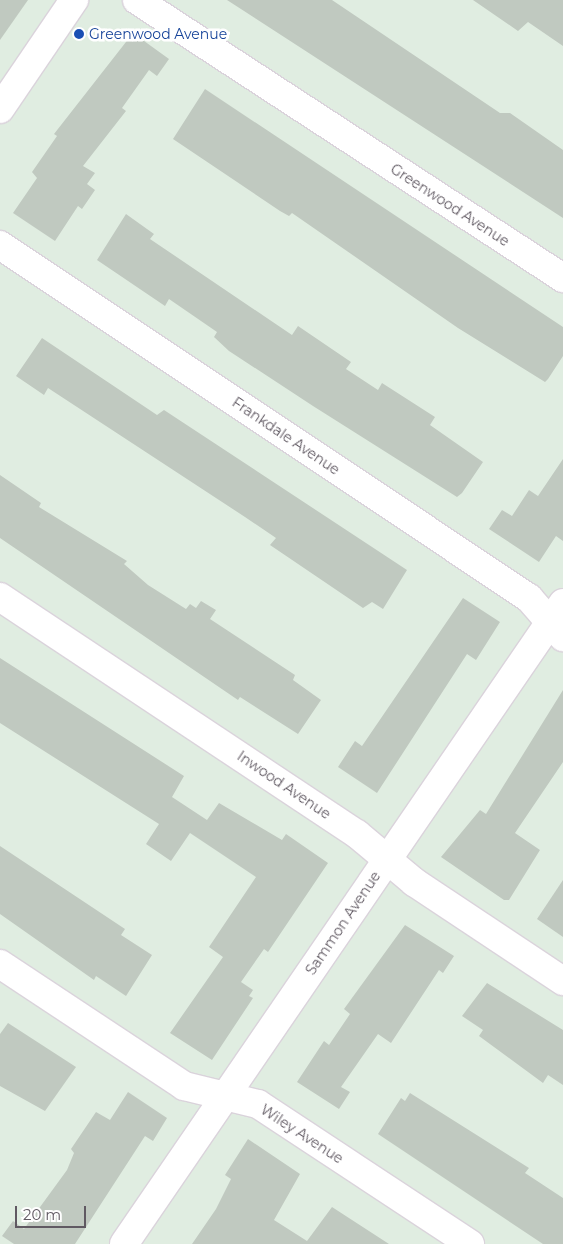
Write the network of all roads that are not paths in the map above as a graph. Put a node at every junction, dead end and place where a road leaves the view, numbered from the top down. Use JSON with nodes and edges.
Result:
{"nodes":[{"id":1,"x":74,"y":0,"type":"edge"},
{"id":2,"x":137,"y":0,"type":"edge"},
{"id":3,"x":0,"y":109,"type":"edge"},
{"id":4,"x":0,"y":245,"type":"edge"},
{"id":5,"x":563,"y":278,"type":"edge"},
{"id":6,"x":0,"y":597,"type":"edge"},
{"id":7,"x":559,"y":620,"type":"edge"},
{"id":8,"x":388,"y":858,"type":"junction"},
{"id":9,"x":0,"y":964,"type":"edge"},
{"id":10,"x":563,"y":981,"type":"edge"},
{"id":11,"x":225,"y":1097,"type":"junction"},
{"id":12,"x":124,"y":1244,"type":"edge"},
{"id":13,"x":470,"y":1244,"type":"edge"}],
"edges":[{"from":1,"to":3,"type":"street"},
{"from":2,"to":5,"type":"street","name":"Greenwood Avenue"},
{"from":4,"to":7,"type":"street","name":"Frankdale Avenue"},
{"from":6,"to":8,"type":"street","name":"Inwood Avenue"},
{"from":7,"to":8,"type":"street","name":"Sammon Avenue"},
{"from":8,"to":10,"type":"street","name":"Inwood Avenue"},
{"from":8,"to":11,"type":"street","name":"Sammon Avenue"},
{"from":9,"to":11,"type":"street","name":"Wiley Avenue"},
{"from":11,"to":12,"type":"street","name":"Sammon Avenue"},
{"from":11,"to":13,"type":"street","name":"Wiley Avenue"}]}
